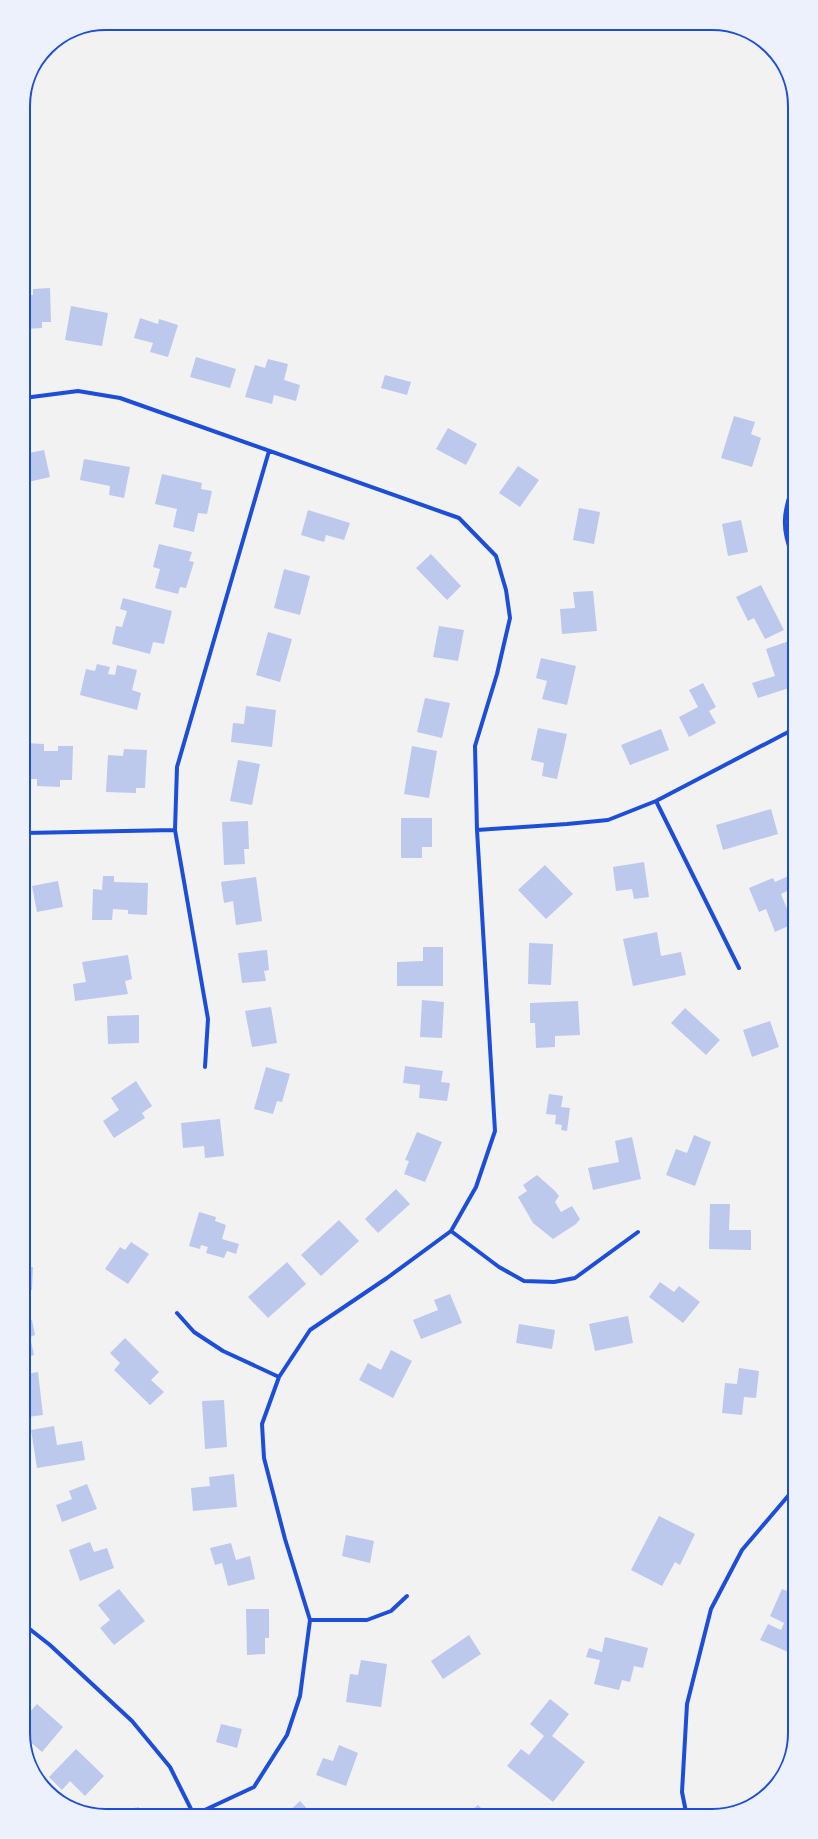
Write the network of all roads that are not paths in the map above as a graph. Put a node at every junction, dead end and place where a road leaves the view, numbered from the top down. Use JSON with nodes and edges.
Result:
{"nodes":[{"id":1,"x":30,"y":397,"type":"edge"},
{"id":2,"x":269,"y":451,"type":"junction"},
{"id":3,"x":788,"y":500,"type":"edge"},
{"id":4,"x":788,"y":540,"type":"edge"},
{"id":5,"x":788,"y":732,"type":"edge"},
{"id":6,"x":656,"y":802,"type":"junction"},
{"id":7,"x":175,"y":830,"type":"junction"},
{"id":8,"x":477,"y":830,"type":"junction"},
{"id":9,"x":30,"y":833,"type":"edge"},
{"id":10,"x":739,"y":968,"type":"dead end"},
{"id":11,"x":205,"y":1067,"type":"dead end"},
{"id":12,"x":451,"y":1231,"type":"junction"},
{"id":13,"x":638,"y":1232,"type":"dead end"},
{"id":14,"x":177,"y":1312,"type":"dead end"},
{"id":15,"x":280,"y":1377,"type":"junction"},
{"id":16,"x":788,"y":1497,"type":"edge"},
{"id":17,"x":407,"y":1596,"type":"dead end"},
{"id":18,"x":310,"y":1620,"type":"junction"},
{"id":19,"x":30,"y":1629,"type":"edge"},
{"id":20,"x":191,"y":1809,"type":"edge"},
{"id":21,"x":207,"y":1809,"type":"edge"},
{"id":22,"x":685,"y":1809,"type":"edge"}],
"edges":[{"from":1,"to":2,"type":"street"},
{"from":2,"to":7,"type":"street"},
{"from":2,"to":8,"type":"street"},
{"from":3,"to":4,"type":"street"},
{"from":5,"to":6,"type":"street"},
{"from":6,"to":8,"type":"street"},
{"from":6,"to":10,"type":"street"},
{"from":7,"to":9,"type":"street"},
{"from":7,"to":11,"type":"street"},
{"from":8,"to":12,"type":"street"},
{"from":12,"to":13,"type":"street"},
{"from":12,"to":15,"type":"street"},
{"from":14,"to":15,"type":"street"},
{"from":15,"to":18,"type":"street"},
{"from":16,"to":22,"type":"street"},
{"from":17,"to":18,"type":"street"},
{"from":18,"to":21,"type":"street"},
{"from":19,"to":20,"type":"street"}]}
